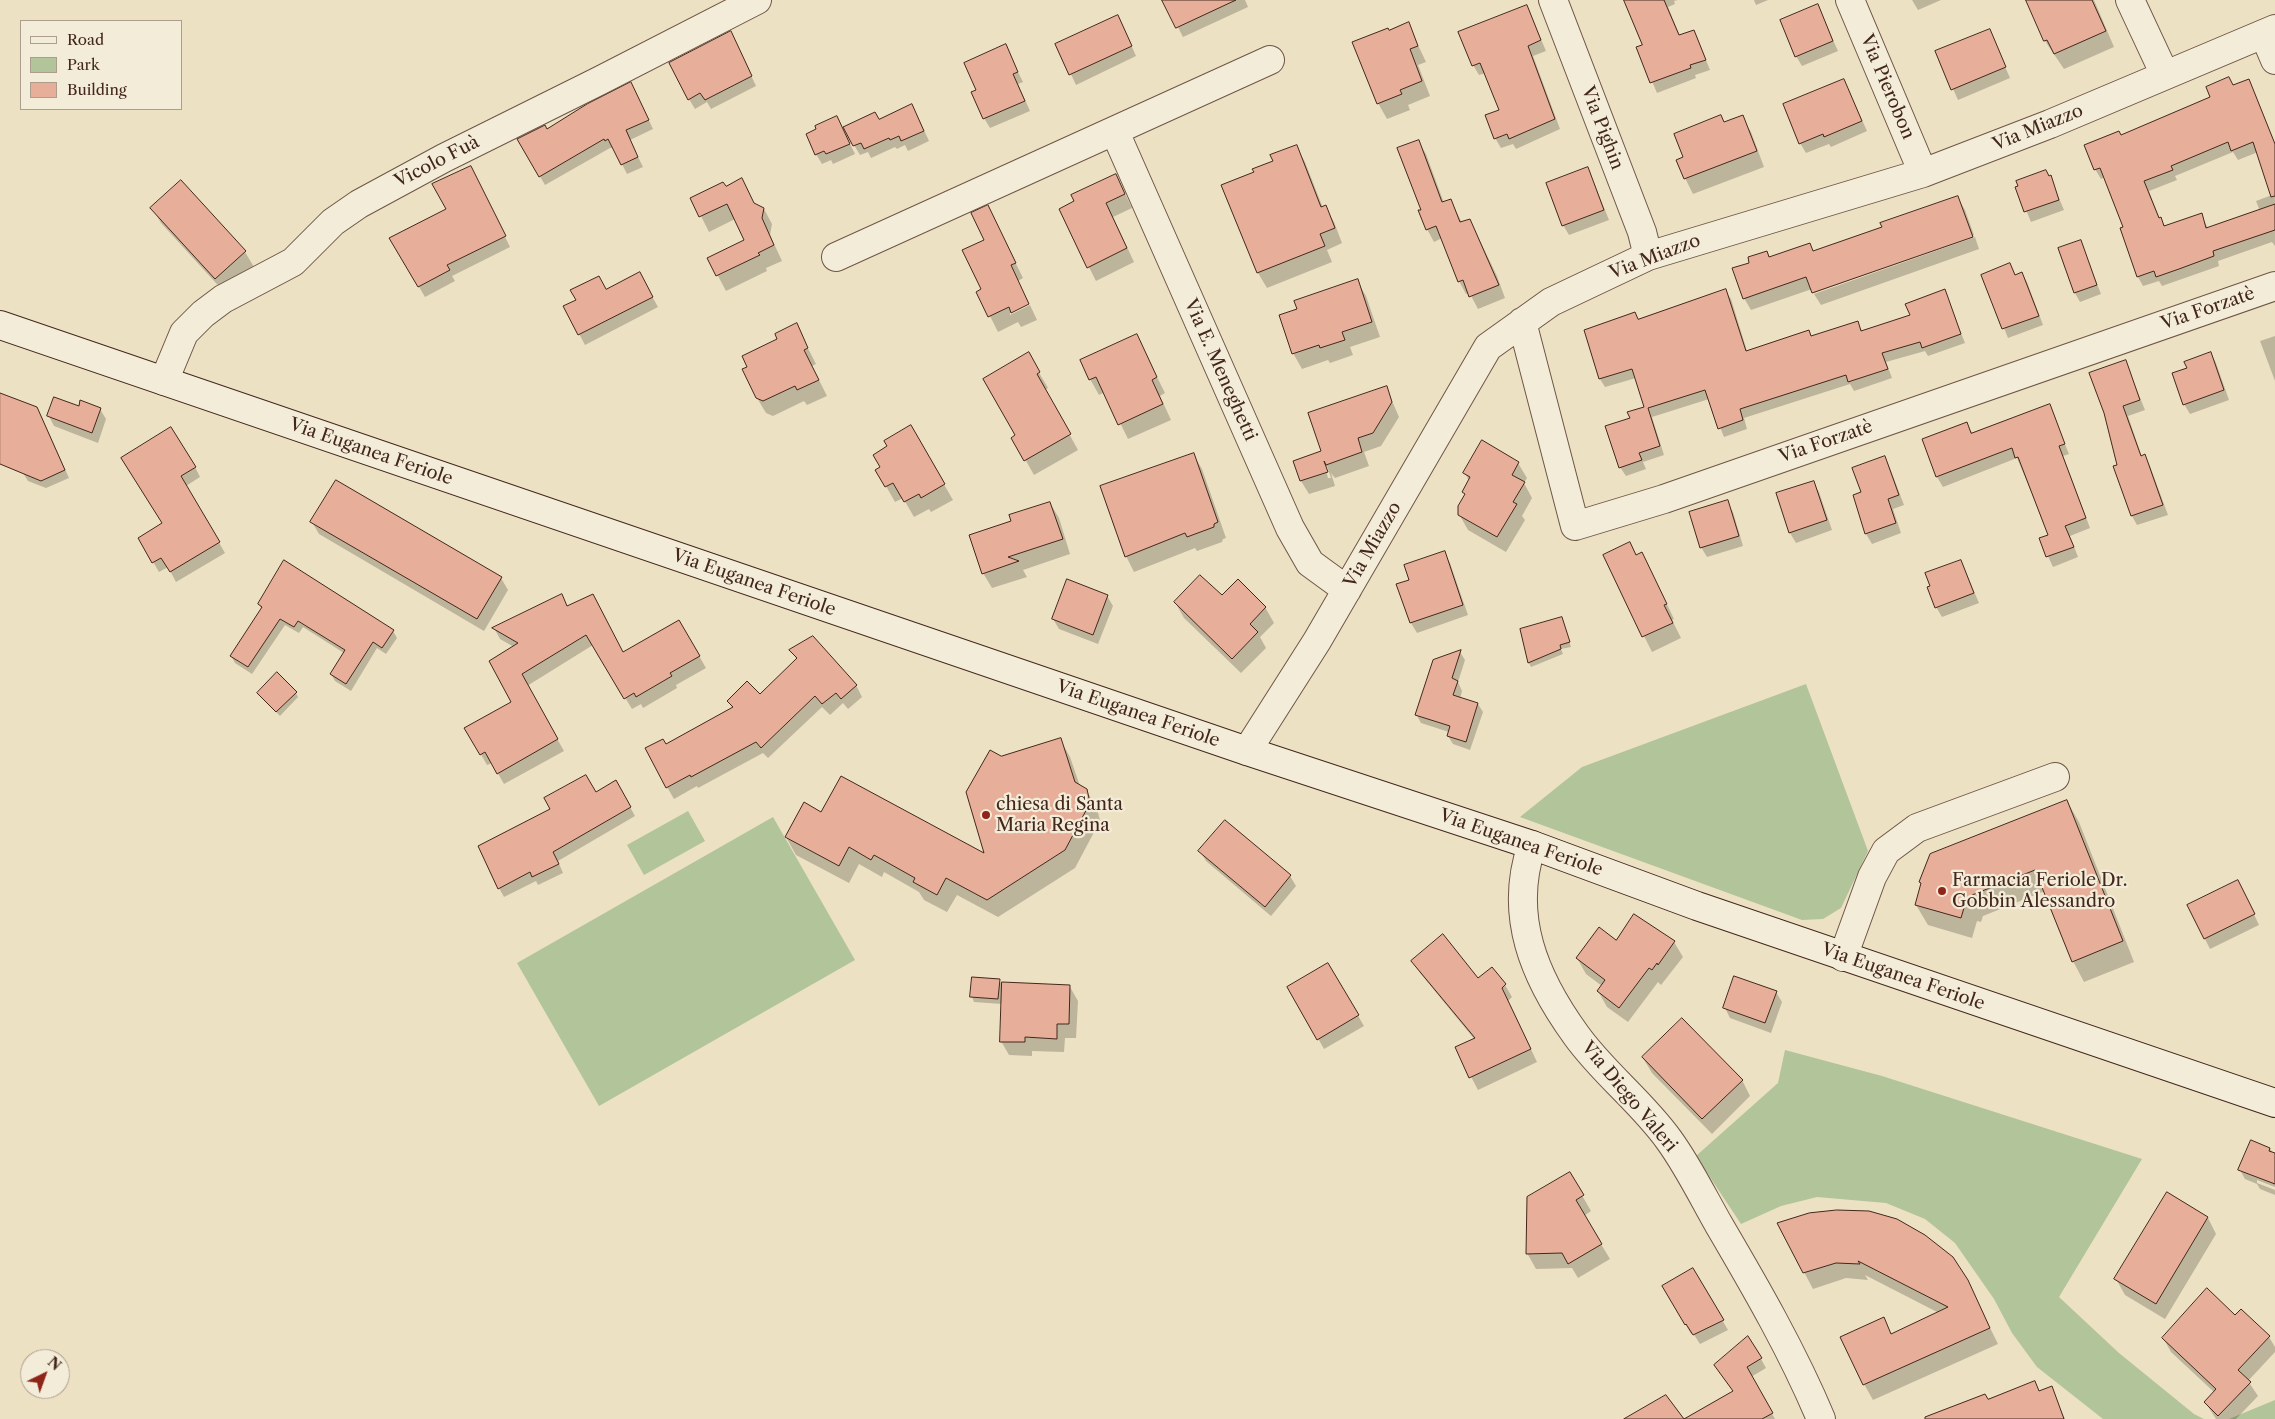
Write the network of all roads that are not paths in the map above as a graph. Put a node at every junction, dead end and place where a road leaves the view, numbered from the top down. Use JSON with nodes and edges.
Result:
{"nodes":[{"id":1,"x":757,"y":0,"type":"edge"},
{"id":2,"x":1553,"y":0,"type":"edge"},
{"id":3,"x":1850,"y":0,"type":"edge"},
{"id":4,"x":2130,"y":0,"type":"edge"},
{"id":5,"x":2269,"y":32,"type":"edge"},
{"id":6,"x":1270,"y":60,"type":"dead end"},
{"id":7,"x":2275,"y":60,"type":"edge"},
{"id":8,"x":2166,"y":75,"type":"junction"},
{"id":9,"x":1115,"y":132,"type":"junction"},
{"id":10,"x":1923,"y":173,"type":"junction"},
{"id":11,"x":1648,"y":256,"type":"junction"},
{"id":12,"x":836,"y":257,"type":"dead end"},
{"id":13,"x":2275,"y":286,"type":"edge"},
{"id":14,"x":1522,"y":322,"type":"junction"},
{"id":15,"x":0,"y":325,"type":"edge"},
{"id":16,"x":164,"y":381,"type":"junction"},
{"id":17,"x":1347,"y":590,"type":"junction"},
{"id":18,"x":1247,"y":751,"type":"junction"},
{"id":19,"x":2055,"y":777,"type":"dead end"},
{"id":20,"x":1532,"y":845,"type":"junction"},
{"id":21,"x":1843,"y":957,"type":"junction"},
{"id":22,"x":2275,"y":1103,"type":"edge"},
{"id":23,"x":1821,"y":1419,"type":"edge"}],
"edges":[{"from":1,"to":16,"type":"street","name":"Vicolo Fuà"},
{"from":2,"to":11,"type":"street","name":"Via Pighin"},
{"from":3,"to":10,"type":"street","name":"Via Pierobon"},
{"from":4,"to":8,"type":"street"},
{"from":5,"to":7,"type":"street"},
{"from":5,"to":8,"type":"street","name":"Via Miazzo"},
{"from":6,"to":9,"type":"street"},
{"from":8,"to":10,"type":"street","name":"Via Miazzo"},
{"from":9,"to":12,"type":"street"},
{"from":9,"to":17,"type":"street","name":"Via E. Meneghetti"},
{"from":10,"to":11,"type":"street","name":"Via Miazzo"},
{"from":11,"to":14,"type":"street","name":"Via Miazzo"},
{"from":13,"to":14,"type":"street","name":"Via Forzatè"},
{"from":14,"to":17,"type":"street","name":"Via Miazzo"},
{"from":15,"to":16,"type":"street","name":"Via Euganea Feriole"},
{"from":16,"to":18,"type":"street","name":"Via Euganea Feriole"},
{"from":17,"to":18,"type":"street","name":"Via Miazzo"},
{"from":18,"to":20,"type":"street","name":"Via Euganea Feriole"},
{"from":19,"to":21,"type":"street"},
{"from":20,"to":21,"type":"street","name":"Via Euganea Feriole"},
{"from":20,"to":23,"type":"street","name":"Via Diego Valeri"},
{"from":21,"to":22,"type":"street","name":"Via Euganea Feriole"}]}
